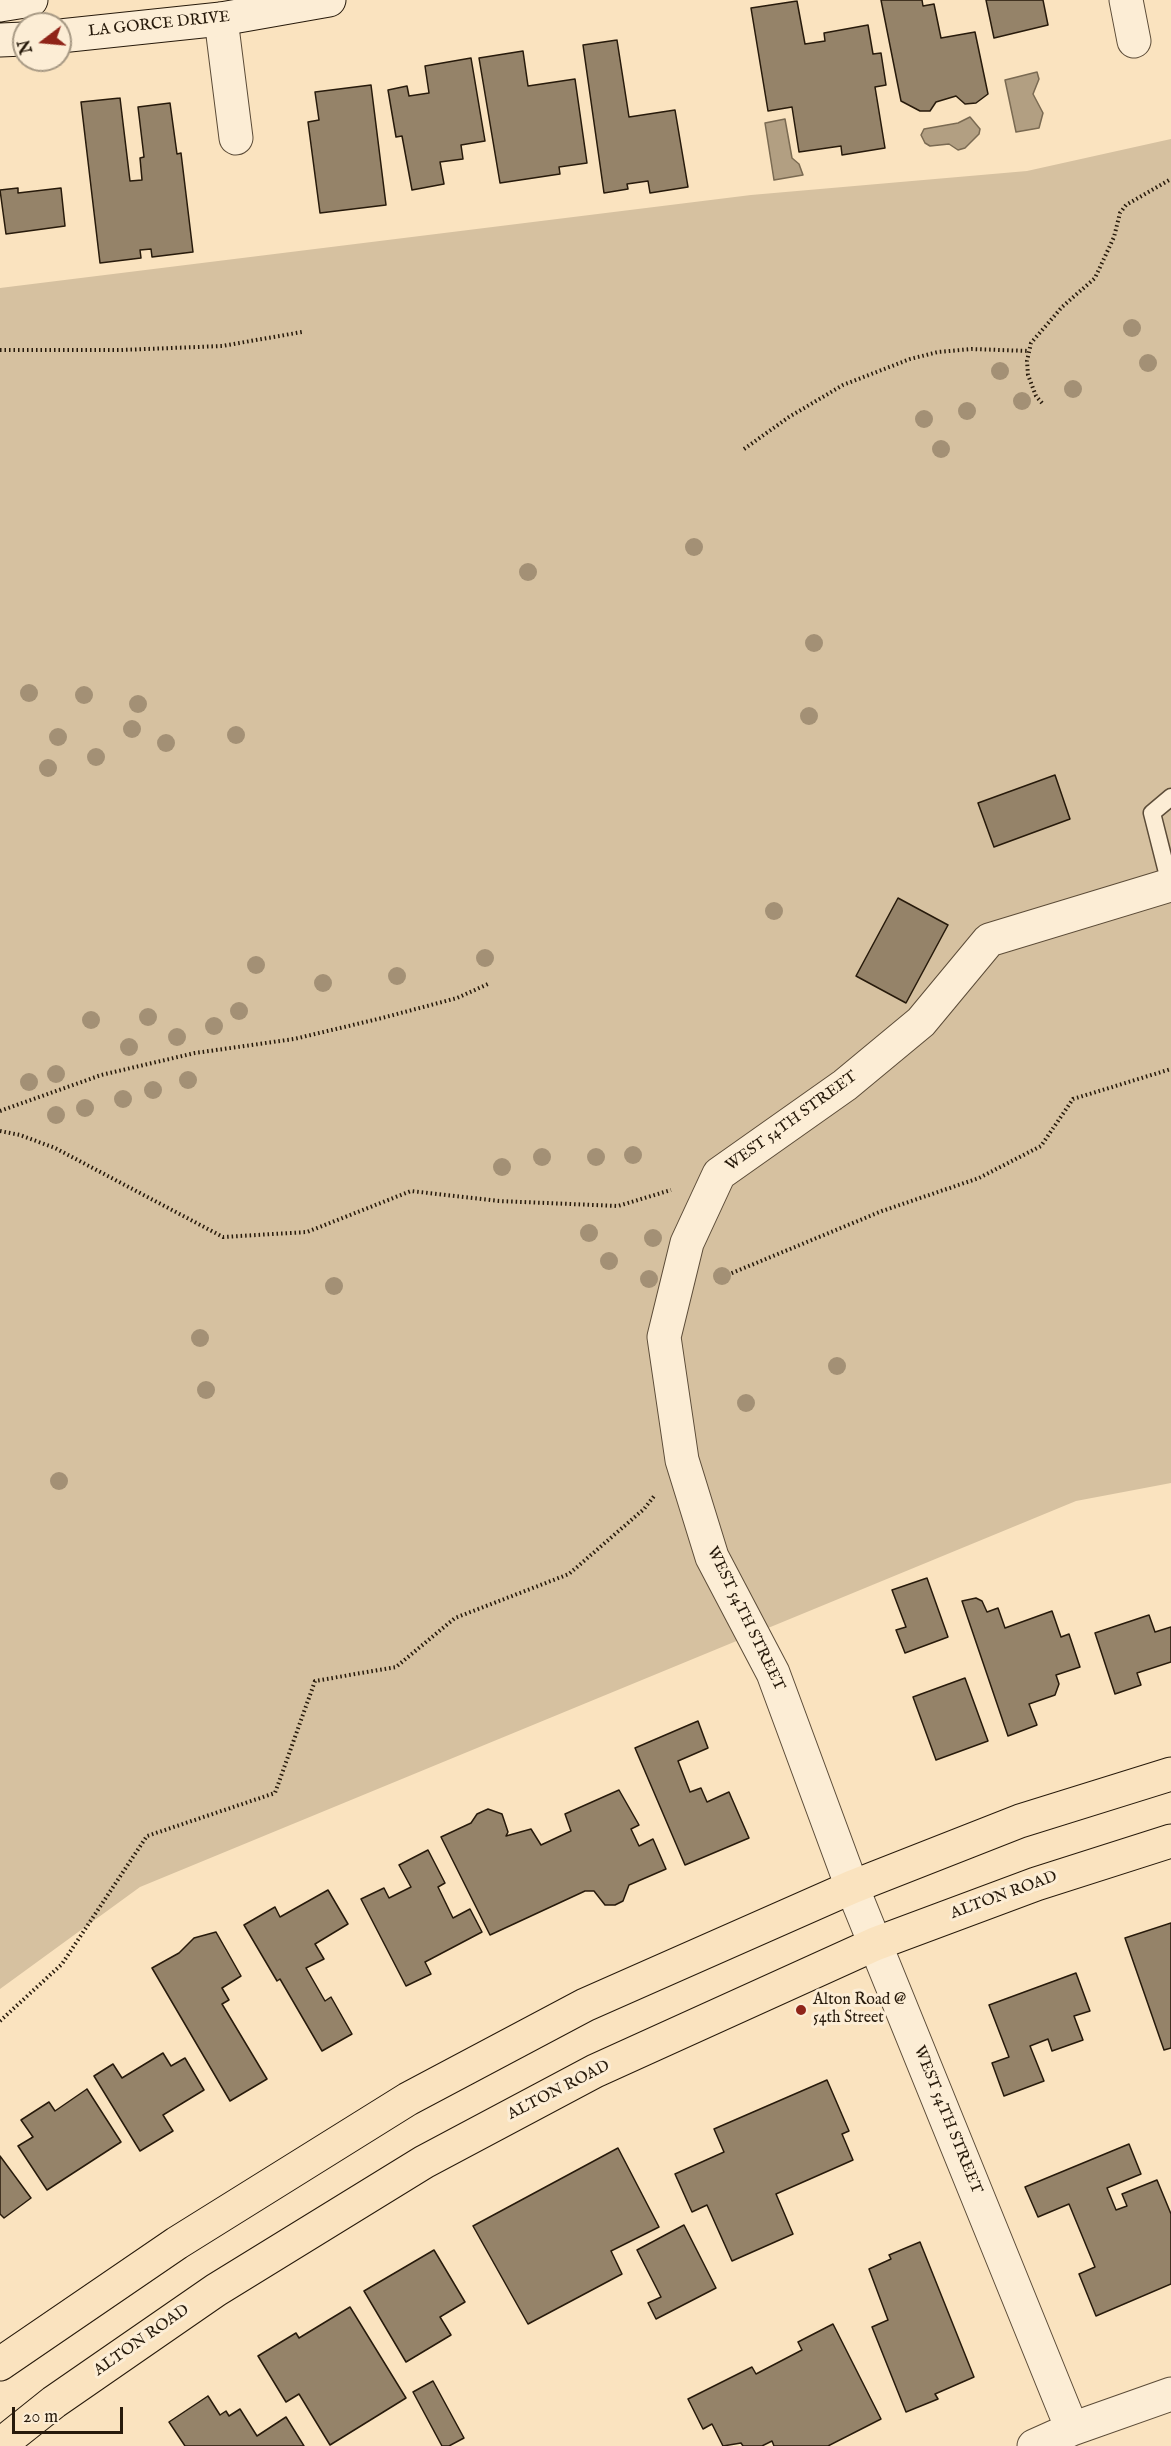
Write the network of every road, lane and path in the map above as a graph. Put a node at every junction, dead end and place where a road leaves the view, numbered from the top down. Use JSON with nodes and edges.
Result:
{"nodes":[{"id":1,"x":31,"y":0,"type":"edge"},
{"id":2,"x":329,"y":0,"type":"edge"},
{"id":3,"x":1126,"y":0,"type":"edge"},
{"id":4,"x":0,"y":5,"type":"edge"},
{"id":5,"x":221,"y":19,"type":"junction"},
{"id":6,"x":72,"y":35,"type":"edge"},
{"id":7,"x":1134,"y":41,"type":"dead end"},
{"id":8,"x":236,"y":138,"type":"dead end"},
{"id":9,"x":1171,"y":179,"type":"edge"},
{"id":10,"x":302,"y":332,"type":"dead end"},
{"id":11,"x":0,"y":350,"type":"edge"},
{"id":12,"x":1029,"y":351,"type":"junction"},
{"id":13,"x":1042,"y":403,"type":"dead end"},
{"id":14,"x":744,"y":449,"type":"dead end"},
{"id":15,"x":1171,"y":797,"type":"edge"},
{"id":16,"x":1171,"y":886,"type":"edge"},
{"id":17,"x":488,"y":984,"type":"dead end"},
{"id":18,"x":1171,"y":1069,"type":"edge"},
{"id":19,"x":0,"y":1111,"type":"edge"},
{"id":20,"x":0,"y":1131,"type":"edge"},
{"id":21,"x":719,"y":1174,"type":"junction"},
{"id":22,"x":711,"y":1281,"type":"dead end"},
{"id":23,"x":682,"y":1460,"type":"junction"},
{"id":24,"x":1171,"y":1774,"type":"edge"},
{"id":25,"x":1171,"y":1841,"type":"edge"},
{"id":26,"x":852,"y":1887,"type":"junction"},
{"id":27,"x":875,"y":1944,"type":"junction"},
{"id":28,"x":0,"y":2021,"type":"edge"},
{"id":29,"x":0,"y":2364,"type":"edge"},
{"id":30,"x":1171,"y":2394,"type":"edge"},
{"id":31,"x":1072,"y":2429,"type":"junction"},
{"id":32,"x":0,"y":2445,"type":"edge"},
{"id":33,"x":1034,"y":2446,"type":"edge"}],
"edges":[{"from":1,"to":4,"type":"street"},
{"from":2,"to":5,"type":"street","name":"LA GORCE DRIVE"},
{"from":3,"to":7,"type":"street"},
{"from":5,"to":6,"type":"street","name":"LA GORCE DRIVE"},
{"from":5,"to":8,"type":"street"},
{"from":9,"to":12,"type":"path"},
{"from":10,"to":11,"type":"path"},
{"from":12,"to":13,"type":"path"},
{"from":12,"to":14,"type":"path"},
{"from":15,"to":16,"type":"lane"},
{"from":16,"to":21,"type":"street","name":"WEST 54TH STREET"},
{"from":17,"to":19,"type":"path"},
{"from":18,"to":22,"type":"path"},
{"from":20,"to":21,"type":"path"},
{"from":21,"to":23,"type":"street","name":"WEST 54TH STREET"},
{"from":23,"to":26,"type":"street","name":"WEST 54TH STREET"},
{"from":23,"to":28,"type":"path"},
{"from":24,"to":26,"type":"main road"},
{"from":25,"to":27,"type":"main road","name":"ALTON ROAD"},
{"from":26,"to":27,"type":"street","name":"WEST 54TH STREET"},
{"from":26,"to":29,"type":"main road"},
{"from":27,"to":31,"type":"street","name":"WEST 54TH STREET"},
{"from":27,"to":32,"type":"main road","name":"ALTON ROAD"},
{"from":30,"to":31,"type":"street"},
{"from":31,"to":33,"type":"street"}]}
